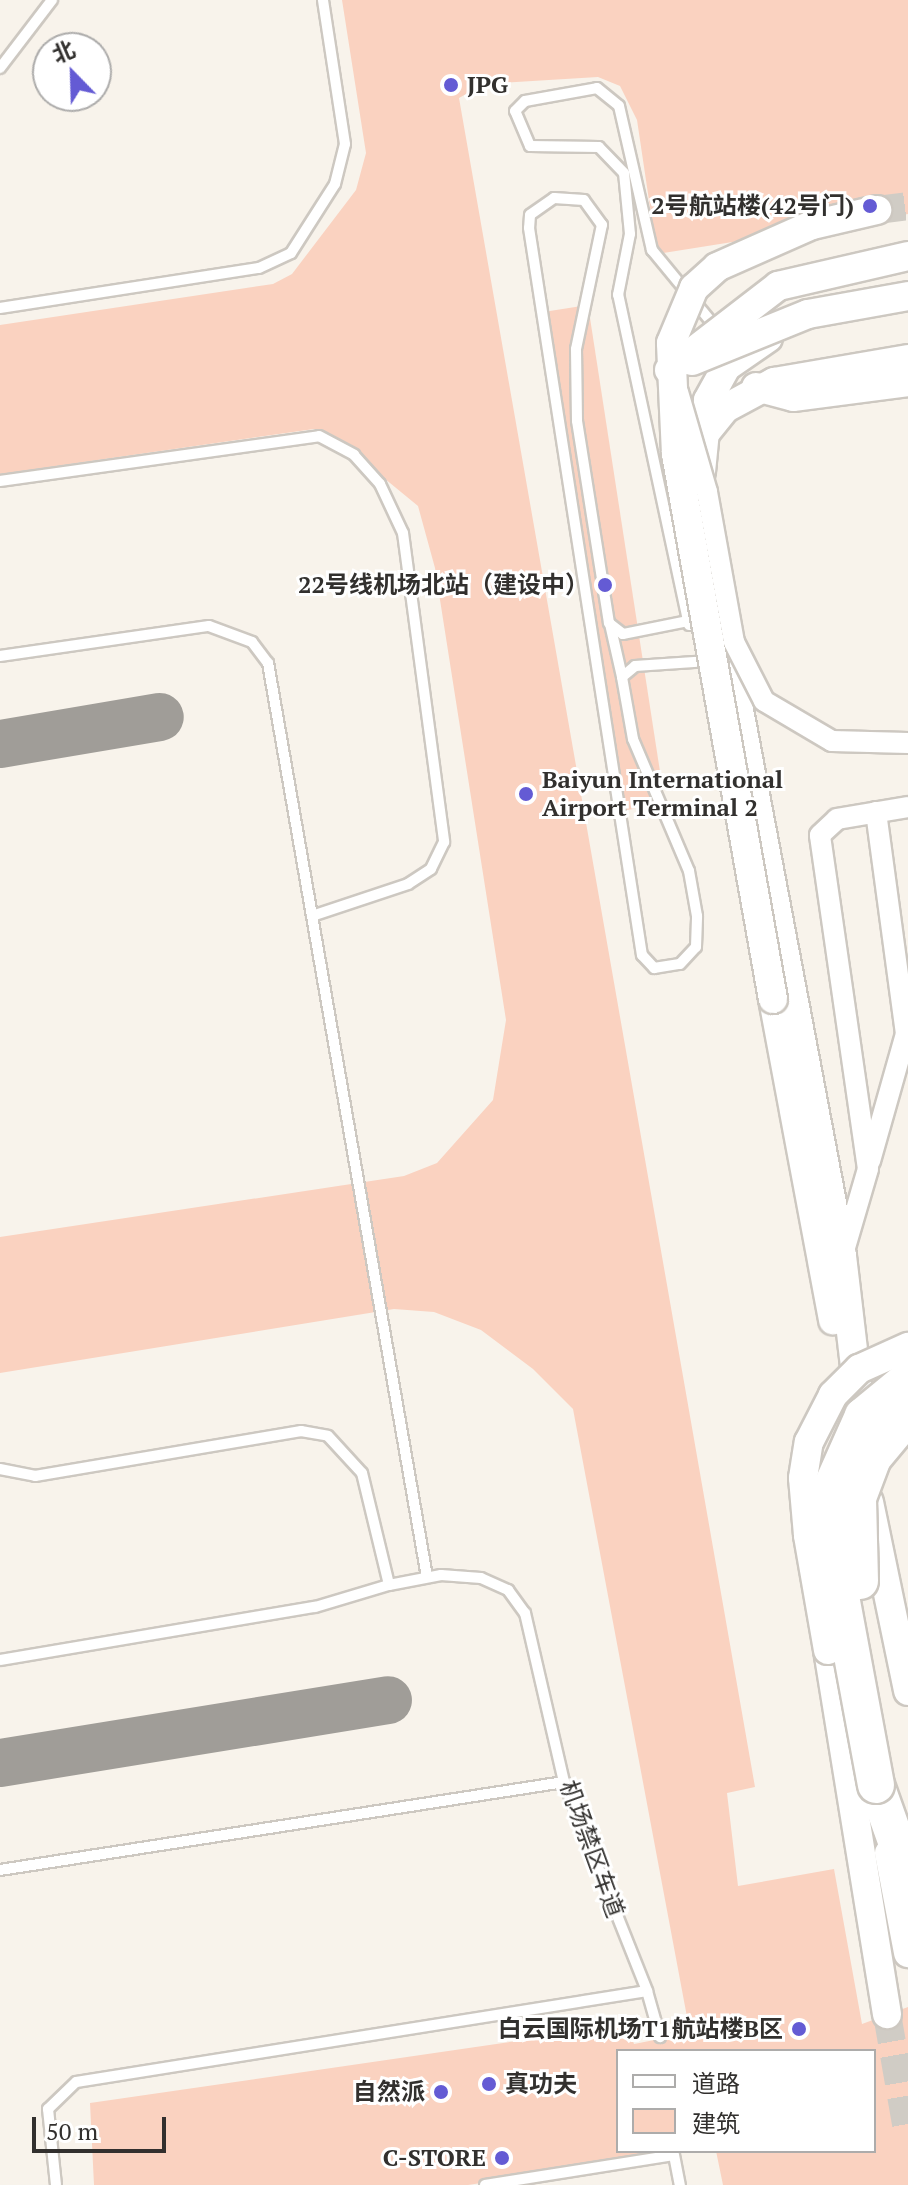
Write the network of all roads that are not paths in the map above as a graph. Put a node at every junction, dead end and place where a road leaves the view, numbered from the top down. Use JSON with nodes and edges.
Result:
{"nodes":[{"id":1,"x":52,"y":0,"type":"edge"},
{"id":2,"x":323,"y":0,"type":"edge"},
{"id":3,"x":0,"y":68,"type":"edge"},
{"id":4,"x":877,"y":210,"type":"tunnel mouth"},
{"id":5,"x":908,"y":256,"type":"edge"},
{"id":6,"x":908,"y":296,"type":"edge"},
{"id":7,"x":908,"y":305,"type":"edge"},
{"id":8,"x":0,"y":308,"type":"edge"},
{"id":9,"x":752,"y":344,"type":"junction"},
{"id":10,"x":908,"y":359,"type":"edge"},
{"id":11,"x":726,"y":367,"type":"junction"},
{"id":12,"x":669,"y":370,"type":"junction"},
{"id":13,"x":908,"y":382,"type":"edge"},
{"id":14,"x":762,"y":392,"type":"junction"},
{"id":15,"x":699,"y":442,"type":"junction"},
{"id":16,"x":0,"y":481,"type":"edge"},
{"id":17,"x":720,"y":611,"type":"junction"},
{"id":18,"x":609,"y":623,"type":"junction"},
{"id":19,"x":689,"y":625,"type":"junction"},
{"id":20,"x":0,"y":656,"type":"edge"},
{"id":21,"x":730,"y":658,"type":"junction"},
{"id":22,"x":622,"y":677,"type":"junction"},
{"id":23,"x":908,"y":743,"type":"edge"},
{"id":24,"x":908,"y":807,"type":"edge"},
{"id":25,"x":876,"y":812,"type":"junction"},
{"id":26,"x":312,"y":916,"type":"junction"},
{"id":27,"x":868,"y":1169,"type":"junction"},
{"id":28,"x":842,"y":1256,"type":"junction"},
{"id":29,"x":908,"y":1347,"type":"edge"},
{"id":30,"x":908,"y":1379,"type":"edge"},
{"id":31,"x":908,"y":1416,"type":"edge"},
{"id":32,"x":0,"y":1469,"type":"edge"},
{"id":33,"x":869,"y":1502,"type":"junction"},
{"id":34,"x":427,"y":1577,"type":"junction"},
{"id":35,"x":389,"y":1585,"type":"junction"},
{"id":36,"x":0,"y":1660,"type":"edge"},
{"id":37,"x":908,"y":1691,"type":"edge"},
{"id":38,"x":564,"y":1782,"type":"junction"},
{"id":39,"x":886,"y":1782,"type":"junction"},
{"id":40,"x":908,"y":1864,"type":"edge"},
{"id":41,"x":0,"y":1870,"type":"edge"},
{"id":42,"x":908,"y":1875,"type":"edge"},
{"id":43,"x":908,"y":1953,"type":"edge"},
{"id":44,"x":647,"y":1991,"type":"junction"},
{"id":45,"x":887,"y":2014,"type":"tunnel mouth"},
{"id":46,"x":660,"y":2037,"type":"dead end"},
{"id":47,"x":674,"y":2153,"type":"edge"},
{"id":48,"x":56,"y":2185,"type":"edge"},
{"id":49,"x":485,"y":2185,"type":"edge"},
{"id":50,"x":680,"y":2185,"type":"edge"}],
"edges":[{"from":1,"to":3,"type":"lane"},
{"from":2,"to":8,"type":"lane"},
{"from":4,"to":12,"type":"main road","bridge":true},
{"from":5,"to":12,"type":"main road","bridge":true},
{"from":6,"to":12,"type":"main road","bridge":true},
{"from":7,"to":9,"type":"main road"},
{"from":9,"to":11,"type":"main road"},
{"from":9,"to":19,"type":"lane"},
{"from":10,"to":14,"type":"main road"},
{"from":11,"to":14,"type":"main road"},
{"from":11,"to":15,"type":"main road"},
{"from":12,"to":23,"type":"street","bridge":true},
{"from":12,"to":33,"type":"main road","bridge":true},
{"from":13,"to":14,"type":"main road"},
{"from":14,"to":15,"type":"main road"},
{"from":15,"to":17,"type":"main road"},
{"from":16,"to":26,"type":"lane"},
{"from":17,"to":19,"type":"lane"},
{"from":17,"to":21,"type":"main road"},
{"from":18,"to":19,"type":"lane"},
{"from":18,"to":22,"type":"lane"},
{"from":18,"to":22,"type":"lane"},
{"from":20,"to":26,"type":"lane"},
{"from":21,"to":22,"type":"lane"},
{"from":21,"to":28,"type":"main road"},
{"from":24,"to":25,"type":"street"},
{"from":25,"to":27,"type":"street"},
{"from":25,"to":27,"type":"street"},
{"from":26,"to":34,"type":"lane"},
{"from":27,"to":28,"type":"street"},
{"from":28,"to":33,"type":"main road"},
{"from":29,"to":45,"type":"main road","bridge":true},
{"from":30,"to":39,"type":"highway","bridge":true},
{"from":31,"to":39,"type":"highway","bridge":true},
{"from":32,"to":35,"type":"lane"},
{"from":33,"to":37,"type":"main road"},
{"from":34,"to":35,"type":"lane","name":"机场禁区车道"},
{"from":34,"to":38,"type":"lane","name":"机场禁区车道"},
{"from":35,"to":36,"type":"lane","name":"机场禁区车道"},
{"from":38,"to":41,"type":"lane"},
{"from":38,"to":44,"type":"lane","name":"机场禁区车道"},
{"from":39,"to":40,"type":"highway"},
{"from":39,"to":42,"type":"highway"},
{"from":39,"to":43,"type":"main road"},
{"from":44,"to":46,"type":"lane","name":"机场禁区车道"},
{"from":44,"to":48,"type":"lane"},
{"from":47,"to":49,"type":"lane"},
{"from":47,"to":50,"type":"lane"}]}
